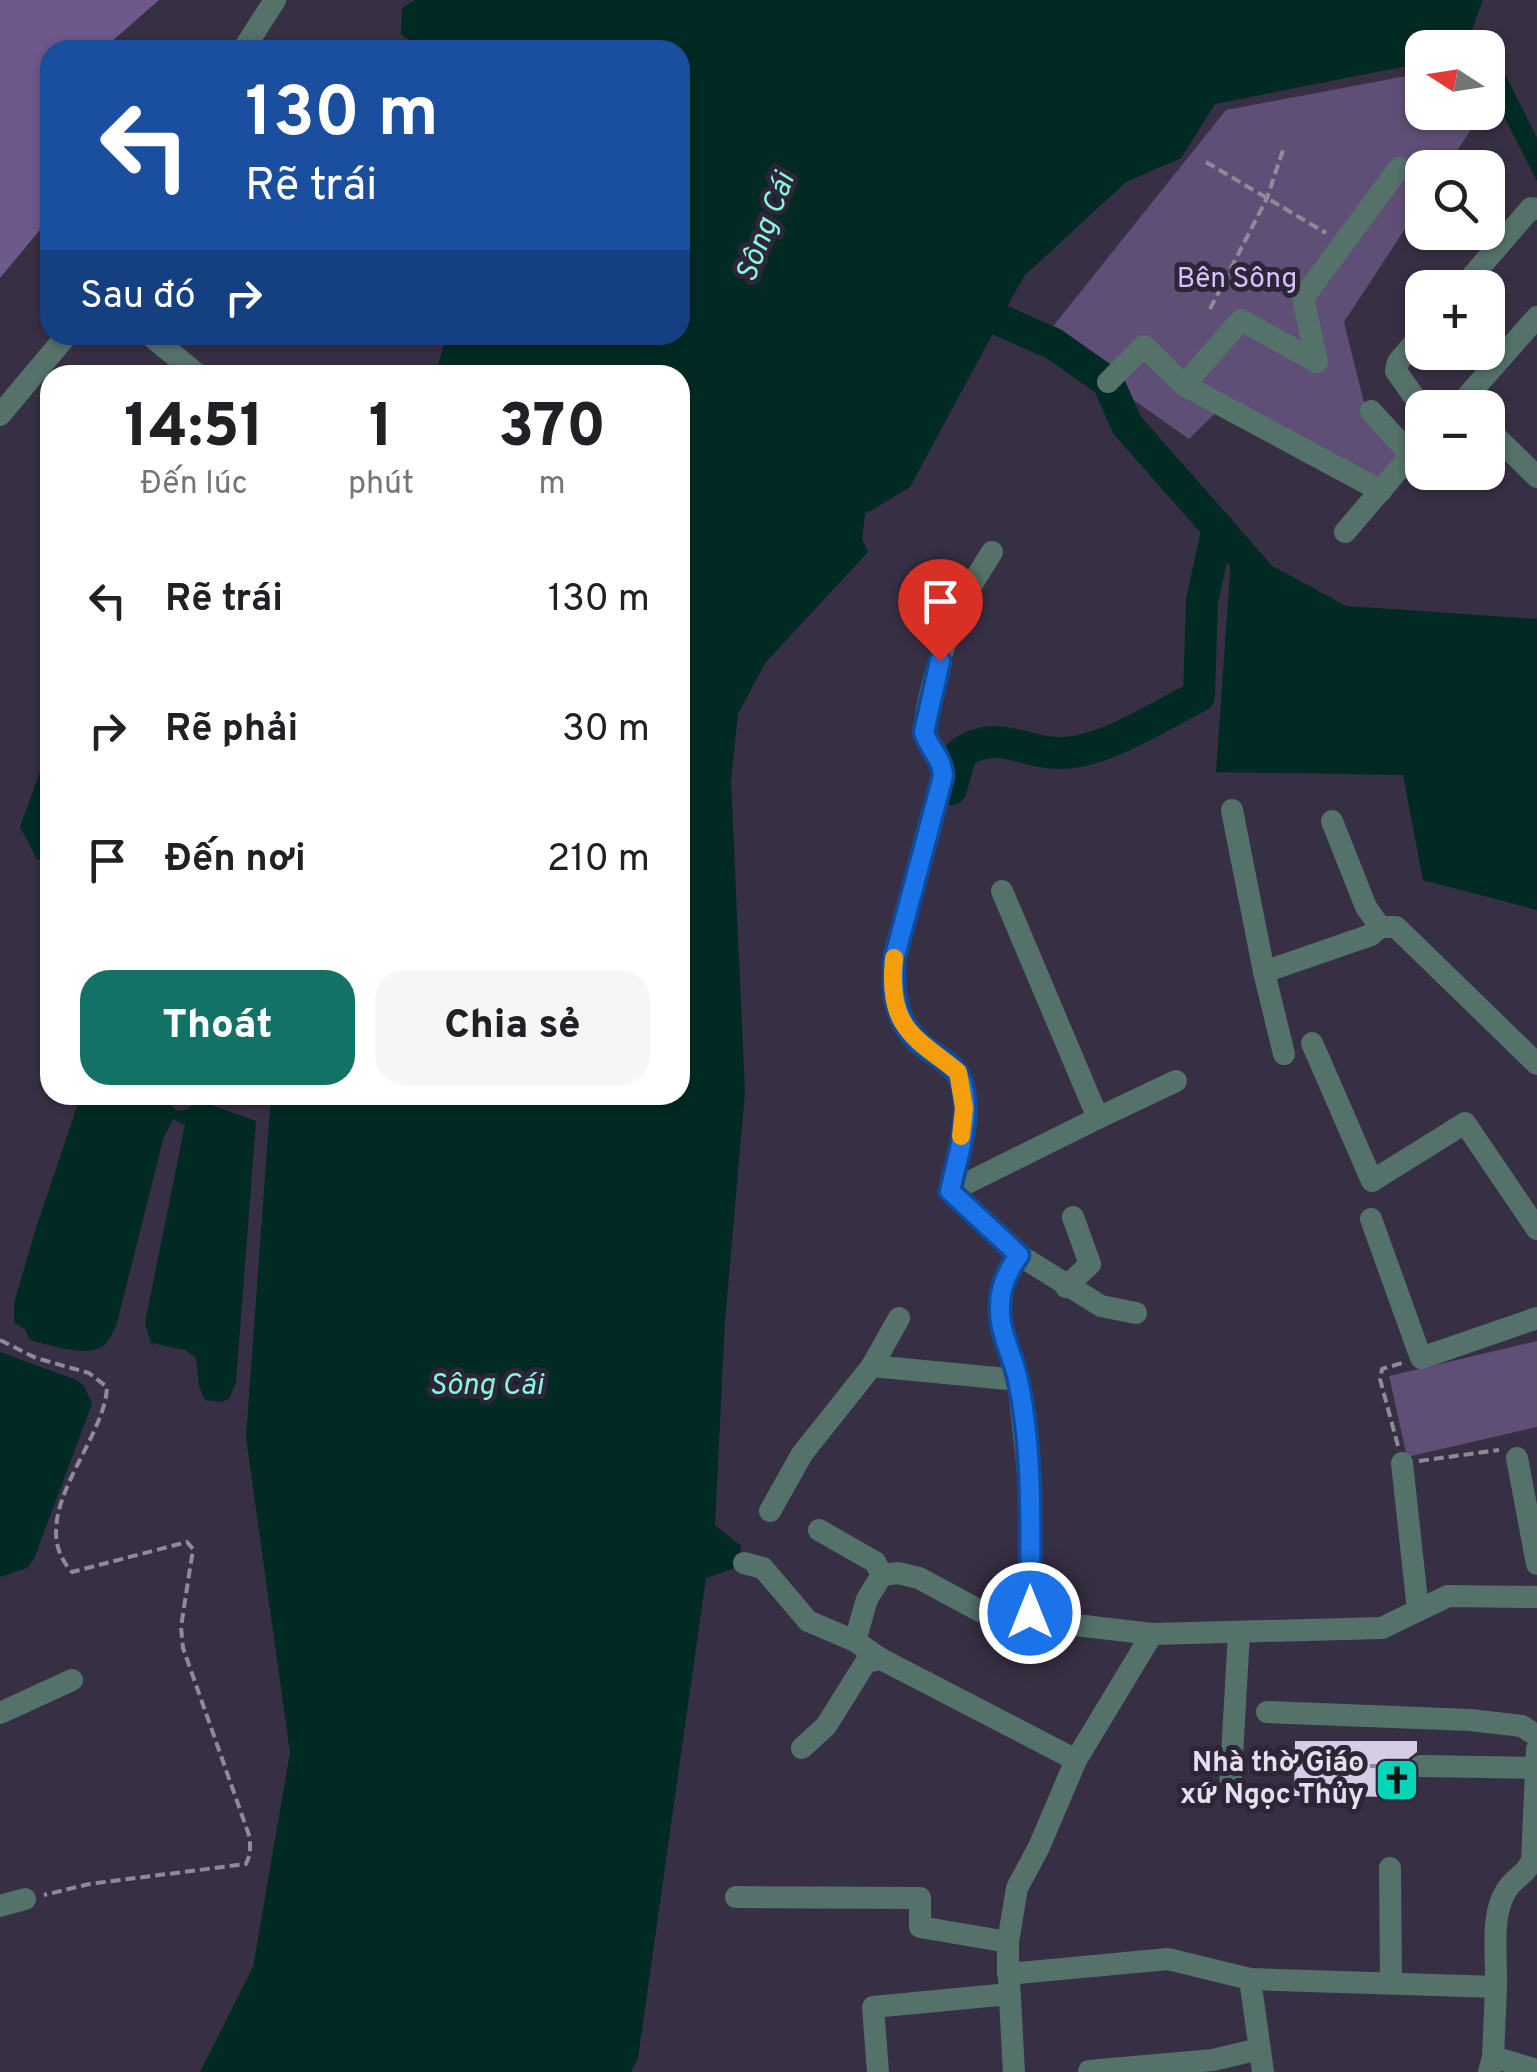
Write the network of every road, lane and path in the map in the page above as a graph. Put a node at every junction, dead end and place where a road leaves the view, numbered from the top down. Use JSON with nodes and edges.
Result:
{"nodes":[{"id":1,"x":275,"y":0,"type":"edge"},
{"id":2,"x":249,"y":40,"type":"edge"},
{"id":3,"x":1284,"y":147,"type":"dead end"},
{"id":4,"x":1206,"y":162,"type":"dead end"},
{"id":5,"x":1399,"y":168,"type":"dead end"},
{"id":6,"x":1267,"y":198,"type":"junction"},
{"id":7,"x":1537,"y":208,"type":"edge"},
{"id":8,"x":1343,"y":244,"type":"junction"},
{"id":9,"x":1478,"y":270,"type":"edge"},
{"id":10,"x":1210,"y":309,"type":"dead end"},
{"id":11,"x":1537,"y":317,"type":"edge"},
{"id":12,"x":59,"y":345,"type":"edge"},
{"id":13,"x":162,"y":345,"type":"edge"},
{"id":14,"x":1405,"y":354,"type":"edge"},
{"id":15,"x":42,"y":365,"type":"edge"},
{"id":16,"x":186,"y":365,"type":"edge"},
{"id":17,"x":40,"y":367,"type":"edge"},
{"id":18,"x":1108,"y":382,"type":"dead end"},
{"id":19,"x":1184,"y":384,"type":"junction"},
{"id":20,"x":1409,"y":390,"type":"edge"},
{"id":21,"x":1475,"y":390,"type":"edge"},
{"id":22,"x":1371,"y":411,"type":"dead end"},
{"id":23,"x":0,"y":415,"type":"edge"},
{"id":24,"x":1405,"y":440,"type":"edge"},
{"id":25,"x":1505,"y":445,"type":"edge"},
{"id":26,"x":1405,"y":463,"type":"edge"},
{"id":27,"x":1537,"y":477,"type":"edge"},
{"id":28,"x":1381,"y":490,"type":"junction"},
{"id":29,"x":1345,"y":532,"type":"dead end"},
{"id":30,"x":992,"y":552,"type":"dead end"},
{"id":31,"x":1232,"y":810,"type":"dead end"},
{"id":32,"x":1332,"y":821,"type":"dead end"},
{"id":33,"x":1002,"y":890,"type":"dead end"},
{"id":34,"x":1380,"y":927,"type":"junction"},
{"id":35,"x":1264,"y":972,"type":"junction"},
{"id":36,"x":1312,"y":1043,"type":"dead end"},
{"id":37,"x":1284,"y":1054,"type":"dead end"},
{"id":38,"x":1537,"y":1064,"type":"edge"},
{"id":39,"x":1176,"y":1081,"type":"dead end"},
{"id":40,"x":1098,"y":1118,"type":"junction"},
{"id":41,"x":950,"y":1191,"type":"junction"},
{"id":42,"x":1073,"y":1217,"type":"dead end"},
{"id":43,"x":1371,"y":1218,"type":"dead end"},
{"id":44,"x":1537,"y":1229,"type":"edge"},
{"id":45,"x":1019,"y":1255,"type":"junction"},
{"id":46,"x":1066,"y":1288,"type":"junction"},
{"id":47,"x":1136,"y":1312,"type":"dead end"},
{"id":48,"x":899,"y":1318,"type":"dead end"},
{"id":49,"x":1537,"y":1318,"type":"edge"},
{"id":50,"x":0,"y":1340,"type":"edge"},
{"id":51,"x":1420,"y":1358,"type":"junction"},
{"id":52,"x":872,"y":1366,"type":"junction"},
{"id":53,"x":1018,"y":1380,"type":"junction"},
{"id":54,"x":1518,"y":1458,"type":"joint"},
{"id":55,"x":1402,"y":1464,"type":"junction"},
{"id":56,"x":770,"y":1511,"type":"dead end"},
{"id":57,"x":819,"y":1530,"type":"dead end"},
{"id":58,"x":744,"y":1563,"type":"dead end"},
{"id":59,"x":1537,"y":1564,"type":"edge"},
{"id":60,"x":882,"y":1574,"type":"junction"},
{"id":61,"x":1537,"y":1597,"type":"edge"},
{"id":62,"x":1418,"y":1610,"type":"junction"},
{"id":63,"x":1030,"y":1613,"type":"junction"},
{"id":64,"x":1239,"y":1633,"type":"junction"},
{"id":65,"x":1152,"y":1634,"type":"junction"},
{"id":66,"x":855,"y":1641,"type":"junction"},
{"id":67,"x":881,"y":1658,"type":"junction"},
{"id":68,"x":72,"y":1680,"type":"dead end"},
{"id":69,"x":1268,"y":1712,"type":"dead end"},
{"id":70,"x":0,"y":1713,"type":"edge"},
{"id":71,"x":1537,"y":1736,"type":"edge"},
{"id":72,"x":802,"y":1748,"type":"dead end"},
{"id":73,"x":1537,"y":1749,"type":"edge"},
{"id":74,"x":1076,"y":1760,"type":"junction"},
{"id":75,"x":1354,"y":1766,"type":"dead end"},
{"id":76,"x":1421,"y":1766,"type":"joint"},
{"id":77,"x":1536,"y":1768,"type":"edge"},
{"id":78,"x":1230,"y":1790,"type":"dead end"},
{"id":79,"x":1390,"y":1868,"type":"dead end"},
{"id":80,"x":1531,"y":1876,"type":"edge"},
{"id":81,"x":736,"y":1897,"type":"dead end"},
{"id":82,"x":25,"y":1900,"type":"joint"},
{"id":83,"x":0,"y":1906,"type":"edge"},
{"id":84,"x":1008,"y":1942,"type":"junction"},
{"id":85,"x":1250,"y":1979,"type":"junction"},
{"id":86,"x":1391,"y":1983,"type":"junction"},
{"id":87,"x":1009,"y":1984,"type":"junction"},
{"id":88,"x":1496,"y":1987,"type":"junction"},
{"id":89,"x":1261,"y":2061,"type":"edge"},
{"id":90,"x":1491,"y":2064,"type":"edge"},
{"id":91,"x":1537,"y":2070,"type":"edge"},
{"id":92,"x":1089,"y":2071,"type":"edge"},
{"id":93,"x":878,"y":2072,"type":"edge"},
{"id":94,"x":1014,"y":2072,"type":"edge"}],
"edges":[{"from":1,"to":2,"type":"street"},
{"from":3,"to":6,"type":"path"},
{"from":4,"to":6,"type":"path"},
{"from":5,"to":8,"type":"street"},
{"from":6,"to":8,"type":"path"},
{"from":6,"to":10,"type":"path"},
{"from":7,"to":9,"type":"street"},
{"from":8,"to":19,"type":"street"},
{"from":11,"to":21,"type":"street"},
{"from":12,"to":15,"type":"street"},
{"from":13,"to":16,"type":"street"},
{"from":14,"to":20,"type":"street"},
{"from":17,"to":23,"type":"street"},
{"from":18,"to":19,"type":"street"},
{"from":19,"to":28,"type":"street"},
{"from":22,"to":24,"type":"street"},
{"from":25,"to":27,"type":"street"},
{"from":26,"to":28,"type":"street"},
{"from":28,"to":29,"type":"street"},
{"from":30,"to":41,"type":"street"},
{"from":31,"to":35,"type":"street"},
{"from":32,"to":34,"type":"street"},
{"from":33,"to":40,"type":"street"},
{"from":34,"to":35,"type":"street"},
{"from":34,"to":38,"type":"street"},
{"from":35,"to":37,"type":"street"},
{"from":36,"to":44,"type":"street"},
{"from":39,"to":40,"type":"street"},
{"from":40,"to":41,"type":"street"},
{"from":41,"to":45,"type":"street"},
{"from":42,"to":46,"type":"street"},
{"from":43,"to":51,"type":"street"},
{"from":45,"to":46,"type":"street"},
{"from":45,"to":53,"type":"street"},
{"from":46,"to":47,"type":"street"},
{"from":48,"to":52,"type":"street"},
{"from":49,"to":51,"type":"street"},
{"from":50,"to":82,"type":"path"},
{"from":51,"to":55,"type":"path"},
{"from":52,"to":53,"type":"street"},
{"from":52,"to":56,"type":"street"},
{"from":53,"to":63,"type":"street"},
{"from":54,"to":55,"type":"path"},
{"from":54,"to":59,"type":"street"},
{"from":55,"to":62,"type":"street"},
{"from":57,"to":60,"type":"street"},
{"from":58,"to":66,"type":"street"},
{"from":60,"to":63,"type":"street"},
{"from":60,"to":66,"type":"street"},
{"from":61,"to":62,"type":"street"},
{"from":62,"to":64,"type":"street"},
{"from":63,"to":65,"type":"street"},
{"from":64,"to":65,"type":"street"},
{"from":64,"to":78,"type":"street"},
{"from":65,"to":74,"type":"street"},
{"from":66,"to":67,"type":"street"},
{"from":67,"to":72,"type":"street"},
{"from":67,"to":74,"type":"street"},
{"from":68,"to":70,"type":"street"},
{"from":69,"to":71,"type":"street"},
{"from":73,"to":77,"type":"street"},
{"from":74,"to":84,"type":"street"},
{"from":75,"to":76,"type":"path"},
{"from":76,"to":77,"type":"street"},
{"from":77,"to":80,"type":"street"},
{"from":79,"to":86,"type":"street"},
{"from":80,"to":88,"type":"street"},
{"from":81,"to":84,"type":"street"},
{"from":82,"to":83,"type":"street"},
{"from":84,"to":87,"type":"street"},
{"from":85,"to":86,"type":"street"},
{"from":85,"to":87,"type":"street"},
{"from":85,"to":89,"type":"street"},
{"from":86,"to":88,"type":"street"},
{"from":87,"to":93,"type":"street"},
{"from":87,"to":94,"type":"street"},
{"from":88,"to":90,"type":"street"},
{"from":89,"to":92,"type":"street"},
{"from":90,"to":91,"type":"street"}]}
